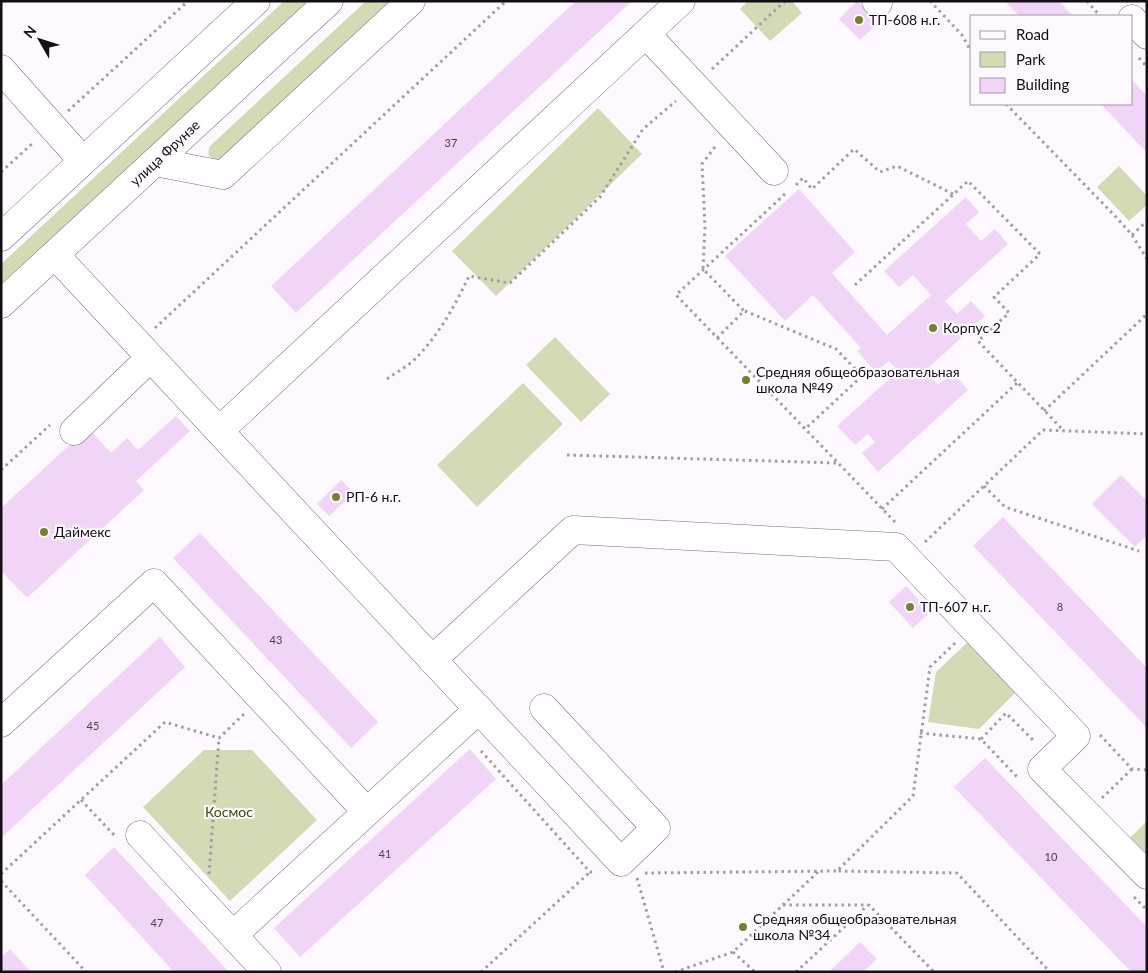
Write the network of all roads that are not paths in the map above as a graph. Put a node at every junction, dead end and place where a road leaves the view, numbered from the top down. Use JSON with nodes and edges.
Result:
{"nodes":[{"id":1,"x":256,"y":1,"type":"edge"},
{"id":2,"x":411,"y":1,"type":"edge"},
{"id":3,"x":681,"y":1,"type":"edge"},
{"id":4,"x":1116,"y":1,"type":"edge"},
{"id":5,"x":328,"y":2,"type":"edge"},
{"id":6,"x":1128,"y":15,"type":"edge"},
{"id":7,"x":1133,"y":20,"type":"edge"},
{"id":8,"x":646,"y":34,"type":"junction"},
{"id":9,"x":1147,"y":35,"type":"edge"},
{"id":10,"x":1,"y":69,"type":"edge"},
{"id":11,"x":83,"y":161,"type":"junction"},
{"id":12,"x":156,"y":162,"type":"junction"},
{"id":13,"x":786,"y":183,"type":"road end"},
{"id":14,"x":1,"y":237,"type":"edge"},
{"id":15,"x":55,"y":255,"type":"junction"},
{"id":16,"x":1,"y":304,"type":"edge"},
{"id":17,"x":144,"y":351,"type":"junction"},
{"id":18,"x":62,"y":428,"type":"road end"},
{"id":19,"x":219,"y":432,"type":"junction"},
{"id":20,"x":432,"y":660,"type":"junction"},
{"id":21,"x":544,"y":708,"type":"dead end"},
{"id":22,"x":479,"y":709,"type":"junction"},
{"id":23,"x":3,"y":717,"type":"edge"},
{"id":24,"x":367,"y":812,"type":"junction"},
{"id":25,"x":140,"y":835,"type":"dead end"},
{"id":26,"x":1137,"y":883,"type":"edge"},
{"id":27,"x":233,"y":935,"type":"junction"},
{"id":28,"x":267,"y":972,"type":"edge"}],
"edges":[{"from":1,"to":11,"type":"main road"},
{"from":2,"to":12,"type":"main road"},
{"from":3,"to":8,"type":"main road"},
{"from":4,"to":6,"type":"main road"},
{"from":5,"to":12,"type":"main road","name":"улица Фрунзе"},
{"from":7,"to":9,"type":"main road"},
{"from":8,"to":13,"type":"main road"},
{"from":8,"to":19,"type":"main road"},
{"from":10,"to":11,"type":"main road"},
{"from":11,"to":14,"type":"main road"},
{"from":12,"to":15,"type":"main road","name":"улица Фрунзе"},
{"from":15,"to":16,"type":"main road","name":"улица Фрунзе"},
{"from":15,"to":17,"type":"main road"},
{"from":17,"to":18,"type":"main road"},
{"from":17,"to":19,"type":"main road"},
{"from":19,"to":20,"type":"main road"},
{"from":20,"to":22,"type":"main road"},
{"from":20,"to":26,"type":"main road"},
{"from":21,"to":22,"type":"main road"},
{"from":22,"to":24,"type":"main road"},
{"from":23,"to":24,"type":"main road"},
{"from":24,"to":27,"type":"main road"},
{"from":25,"to":27,"type":"main road"},
{"from":27,"to":28,"type":"main road"}]}
